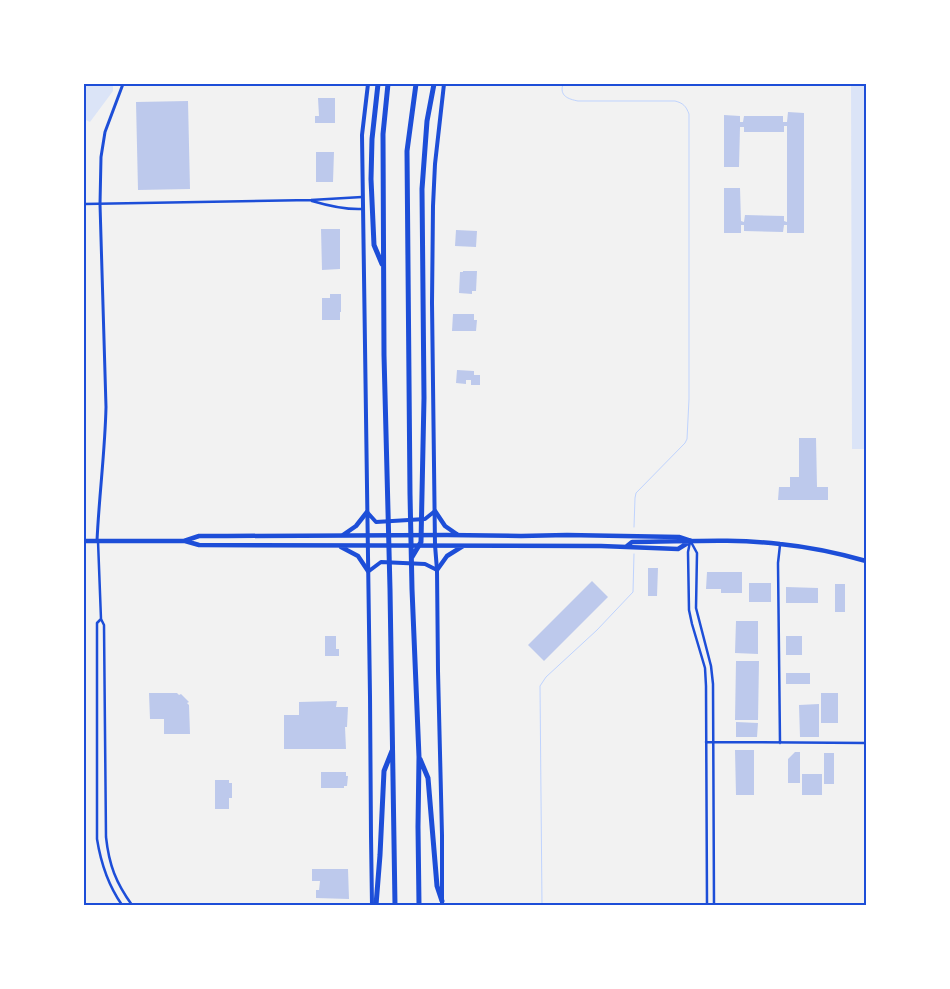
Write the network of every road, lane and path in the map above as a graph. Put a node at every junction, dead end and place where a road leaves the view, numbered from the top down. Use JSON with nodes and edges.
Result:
{"nodes":[{"id":1,"x":122,"y":84,"type":"edge"},
{"id":2,"x":368,"y":84,"type":"edge"},
{"id":3,"x":378,"y":84,"type":"edge"},
{"id":4,"x":388,"y":84,"type":"edge"},
{"id":5,"x":416,"y":84,"type":"edge"},
{"id":6,"x":434,"y":84,"type":"edge"},
{"id":7,"x":444,"y":84,"type":"edge"},
{"id":8,"x":363,"y":196,"type":"junction"},
{"id":9,"x":311,"y":200,"type":"junction"},
{"id":10,"x":84,"y":204,"type":"edge"},
{"id":11,"x":100,"y":204,"type":"junction"},
{"id":12,"x":363,"y":209,"type":"junction"},
{"id":13,"x":384,"y":267,"type":"junction"},
{"id":14,"x":435,"y":511,"type":"junction"},
{"id":15,"x":367,"y":512,"type":"junction"},
{"id":16,"x":435,"y":535,"type":"junction"},
{"id":17,"x":601,"y":535,"type":"junction"},
{"id":18,"x":342,"y":536,"type":"junction"},
{"id":19,"x":368,"y":536,"type":"junction"},
{"id":20,"x":459,"y":536,"type":"junction"},
{"id":21,"x":84,"y":540,"type":"edge"},
{"id":22,"x":98,"y":541,"type":"junction"},
{"id":23,"x":184,"y":541,"type":"junction"},
{"id":24,"x":691,"y":541,"type":"junction"},
{"id":25,"x":780,"y":544,"type":"junction"},
{"id":26,"x":435,"y":545,"type":"junction"},
{"id":27,"x":340,"y":546,"type":"junction"},
{"id":28,"x":368,"y":546,"type":"junction"},
{"id":29,"x":464,"y":546,"type":"junction"},
{"id":30,"x":601,"y":546,"type":"junction"},
{"id":31,"x":412,"y":558,"type":"junction"},
{"id":32,"x":866,"y":561,"type":"edge"},
{"id":33,"x":437,"y":570,"type":"junction"},
{"id":34,"x":368,"y":571,"type":"junction"},
{"id":35,"x":100,"y":619,"type":"junction"},
{"id":36,"x":706,"y":742,"type":"junction"},
{"id":37,"x":713,"y":742,"type":"junction"},
{"id":38,"x":780,"y":743,"type":"junction"},
{"id":39,"x":866,"y":743,"type":"edge"},
{"id":40,"x":393,"y":748,"type":"junction"},
{"id":41,"x":419,"y":757,"type":"junction"},
{"id":42,"x":97,"y":762,"type":"junction"},
{"id":43,"x":106,"y":762,"type":"junction"},
{"id":44,"x":706,"y":824,"type":"junction"},
{"id":45,"x":714,"y":824,"type":"junction"},
{"id":46,"x":442,"y":903,"type":"edge"},
{"id":47,"x":122,"y":905,"type":"edge"},
{"id":48,"x":132,"y":905,"type":"edge"},
{"id":49,"x":374,"y":905,"type":"edge"},
{"id":50,"x":396,"y":905,"type":"edge"},
{"id":51,"x":419,"y":905,"type":"edge"},
{"id":52,"x":707,"y":905,"type":"edge"},
{"id":53,"x":714,"y":905,"type":"edge"}],
"edges":[{"from":1,"to":11,"type":"street"},
{"from":2,"to":8,"type":"main road"},
{"from":3,"to":13,"type":"highway"},
{"from":4,"to":13,"type":"highway"},
{"from":5,"to":31,"type":"highway"},
{"from":6,"to":31,"type":"highway"},
{"from":7,"to":14,"type":"main road"},
{"from":8,"to":9,"type":"street"},
{"from":8,"to":12,"type":"main road"},
{"from":9,"to":11,"type":"street"},
{"from":9,"to":12,"type":"street"},
{"from":10,"to":11,"type":"street"},
{"from":11,"to":22,"type":"street"},
{"from":12,"to":15,"type":"main road"},
{"from":13,"to":40,"type":"highway"},
{"from":14,"to":15,"type":"main road"},
{"from":14,"to":16,"type":"main road"},
{"from":14,"to":20,"type":"main road"},
{"from":15,"to":18,"type":"main road"},
{"from":15,"to":19,"type":"main road"},
{"from":16,"to":19,"type":"main road"},
{"from":16,"to":20,"type":"main road"},
{"from":16,"to":26,"type":"main road"},
{"from":17,"to":20,"type":"main road"},
{"from":17,"to":24,"type":"main road"},
{"from":17,"to":30,"type":"main road"},
{"from":18,"to":19,"type":"main road"},
{"from":18,"to":23,"type":"main road"},
{"from":19,"to":28,"type":"main road"},
{"from":21,"to":22,"type":"main road"},
{"from":22,"to":23,"type":"main road"},
{"from":22,"to":35,"type":"street"},
{"from":23,"to":27,"type":"main road"},
{"from":24,"to":25,"type":"main road"},
{"from":24,"to":30,"type":"main road"},
{"from":24,"to":36,"type":"street"},
{"from":24,"to":37,"type":"street"},
{"from":25,"to":32,"type":"main road"},
{"from":25,"to":38,"type":"street"},
{"from":26,"to":28,"type":"main road"},
{"from":26,"to":29,"type":"main road"},
{"from":26,"to":33,"type":"main road"},
{"from":27,"to":28,"type":"main road"},
{"from":27,"to":34,"type":"main road"},
{"from":28,"to":34,"type":"main road"},
{"from":29,"to":30,"type":"main road"},
{"from":29,"to":33,"type":"main road"},
{"from":31,"to":41,"type":"highway"},
{"from":33,"to":34,"type":"main road"},
{"from":33,"to":46,"type":"main road"},
{"from":34,"to":49,"type":"main road"},
{"from":35,"to":42,"type":"street"},
{"from":35,"to":43,"type":"street"},
{"from":36,"to":37,"type":"street"},
{"from":36,"to":44,"type":"street"},
{"from":37,"to":38,"type":"street"},
{"from":37,"to":45,"type":"street"},
{"from":38,"to":39,"type":"street"},
{"from":40,"to":49,"type":"highway"},
{"from":40,"to":50,"type":"highway"},
{"from":41,"to":46,"type":"highway"},
{"from":41,"to":51,"type":"highway"},
{"from":42,"to":43,"type":"street"},
{"from":42,"to":47,"type":"street"},
{"from":43,"to":48,"type":"street"},
{"from":44,"to":45,"type":"street"},
{"from":44,"to":52,"type":"street"},
{"from":45,"to":53,"type":"street"},
{"from":52,"to":53,"type":"street"}]}
